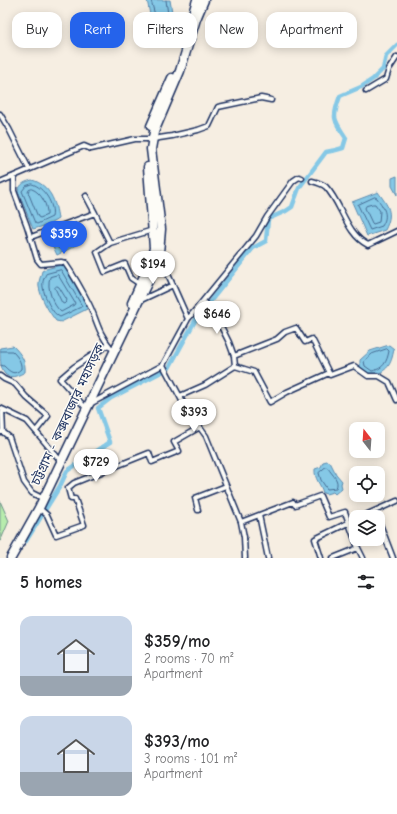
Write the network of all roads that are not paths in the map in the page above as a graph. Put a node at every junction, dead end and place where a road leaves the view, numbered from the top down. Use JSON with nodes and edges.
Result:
{"nodes":[{"id":1,"x":197,"y":0,"type":"edge"},
{"id":2,"x":204,"y":0,"type":"edge"},
{"id":3,"x":397,"y":57,"type":"edge"},
{"id":4,"x":366,"y":91,"type":"dead end"},
{"id":5,"x":271,"y":100,"type":"dead end"},
{"id":6,"x":0,"y":113,"type":"edge"},
{"id":7,"x":150,"y":139,"type":"junction"},
{"id":8,"x":29,"y":169,"type":"junction"},
{"id":9,"x":14,"y":176,"type":"junction"},
{"id":10,"x":302,"y":178,"type":"dead end"},
{"id":11,"x":312,"y":181,"type":"dead end"},
{"id":12,"x":0,"y":182,"type":"edge"},
{"id":13,"x":86,"y":196,"type":"dead end"},
{"id":14,"x":95,"y":213,"type":"junction"},
{"id":15,"x":153,"y":230,"type":"junction"},
{"id":16,"x":397,"y":231,"type":"edge"},
{"id":17,"x":31,"y":237,"type":"junction"},
{"id":18,"x":110,"y":243,"type":"junction"},
{"id":19,"x":159,"y":253,"type":"junction"},
{"id":20,"x":140,"y":284,"type":"junction"},
{"id":21,"x":173,"y":285,"type":"junction"},
{"id":22,"x":139,"y":300,"type":"junction"},
{"id":23,"x":203,"y":301,"type":"junction"},
{"id":24,"x":188,"y":319,"type":"junction"},
{"id":25,"x":109,"y":346,"type":"junction"},
{"id":26,"x":234,"y":356,"type":"junction"},
{"id":27,"x":163,"y":365,"type":"junction"},
{"id":28,"x":235,"y":366,"type":"junction"},
{"id":29,"x":329,"y":372,"type":"junction"},
{"id":30,"x":0,"y":376,"type":"edge"},
{"id":31,"x":180,"y":396,"type":"junction"},
{"id":32,"x":397,"y":400,"type":"edge"},
{"id":33,"x":86,"y":406,"type":"junction"},
{"id":34,"x":1,"y":409,"type":"edge"},
{"id":35,"x":200,"y":427,"type":"junction"},
{"id":36,"x":36,"y":431,"type":"junction"},
{"id":37,"x":1,"y":432,"type":"edge"},
{"id":38,"x":59,"y":459,"type":"junction"},
{"id":39,"x":226,"y":486,"type":"junction"},
{"id":40,"x":40,"y":497,"type":"junction"},
{"id":41,"x":397,"y":501,"type":"edge"},
{"id":42,"x":39,"y":508,"type":"junction"},
{"id":43,"x":198,"y":510,"type":"dead end"},
{"id":44,"x":379,"y":510,"type":"edge"},
{"id":45,"x":259,"y":515,"type":"junction"},
{"id":46,"x":241,"y":522,"type":"junction"},
{"id":47,"x":348,"y":522,"type":"junction"},
{"id":48,"x":385,"y":537,"type":"edge"},
{"id":49,"x":358,"y":548,"type":"junction"},
{"id":50,"x":6,"y":558,"type":"edge"},
{"id":51,"x":11,"y":558,"type":"edge"},
{"id":52,"x":245,"y":558,"type":"edge"},
{"id":53,"x":268,"y":558,"type":"edge"},
{"id":54,"x":321,"y":558,"type":"edge"},
{"id":55,"x":333,"y":558,"type":"edge"},
{"id":56,"x":363,"y":558,"type":"edge"},
{"id":57,"x":393,"y":558,"type":"edge"}],
"edges":[{"from":1,"to":7,"type":"highway","name":"চট্টগ্রাম - কক্সবাজার মহাসড়ক"},
{"from":2,"to":7,"type":"highway"},
{"from":3,"to":4,"type":"street"},
{"from":5,"to":7,"type":"street"},
{"from":6,"to":8,"type":"street"},
{"from":7,"to":8,"type":"street"},
{"from":7,"to":15,"type":"highway","name":"চট্টগ্রাম - কক্সবাজার মহাসড়ক"},
{"from":7,"to":19,"type":"highway"},
{"from":8,"to":9,"type":"street"},
{"from":9,"to":12,"type":"street"},
{"from":9,"to":17,"type":"street"},
{"from":10,"to":23,"type":"street"},
{"from":11,"to":16,"type":"street"},
{"from":13,"to":14,"type":"street"},
{"from":14,"to":17,"type":"street"},
{"from":14,"to":18,"type":"street"},
{"from":15,"to":18,"type":"street"},
{"from":15,"to":20,"type":"highway","name":"চট্টগ্রাম - কক্সবাজার মহাসড়ক"},
{"from":17,"to":25,"type":"street"},
{"from":18,"to":20,"type":"street"},
{"from":19,"to":21,"type":"street"},
{"from":19,"to":22,"type":"highway"},
{"from":20,"to":25,"type":"highway","name":"চট্টগ্রাম - কক্সবাজার মহাসড়ক"},
{"from":21,"to":22,"type":"street"},
{"from":21,"to":24,"type":"street"},
{"from":22,"to":33,"type":"highway"},
{"from":23,"to":24,"type":"street"},
{"from":23,"to":26,"type":"street"},
{"from":24,"to":27,"type":"street"},
{"from":25,"to":33,"type":"highway","name":"চট্টগ্রাম - কক্সবাজার মহাসড়ক"},
{"from":25,"to":33,"type":"street"},
{"from":26,"to":28,"type":"street"},
{"from":26,"to":29,"type":"street"},
{"from":27,"to":31,"type":"street"},
{"from":27,"to":33,"type":"street"},
{"from":28,"to":29,"type":"street"},
{"from":28,"to":31,"type":"street"},
{"from":29,"to":32,"type":"street"},
{"from":30,"to":36,"type":"street"},
{"from":31,"to":35,"type":"street"},
{"from":33,"to":38,"type":"highway","name":"চট্টগ্রাম - কক্সবাজার মহাসড়ক"},
{"from":33,"to":42,"type":"highway"},
{"from":34,"to":36,"type":"street"},
{"from":34,"to":37,"type":"street"},
{"from":35,"to":39,"type":"street"},
{"from":35,"to":42,"type":"street"},
{"from":36,"to":38,"type":"street"},
{"from":37,"to":40,"type":"street"},
{"from":38,"to":40,"type":"highway","name":"চট্টগ্রাম - কক্সবাজার মহাসড়ক"},
{"from":39,"to":43,"type":"street"},
{"from":39,"to":46,"type":"street"},
{"from":40,"to":50,"type":"highway","name":"চট্টগ্রাম - কক্সবাজার মহাসড়ক"},
{"from":41,"to":44,"type":"street"},
{"from":42,"to":51,"type":"highway"},
{"from":45,"to":46,"type":"street"},
{"from":45,"to":47,"type":"street"},
{"from":45,"to":53,"type":"street"},
{"from":46,"to":52,"type":"street"},
{"from":47,"to":49,"type":"street"},
{"from":47,"to":54,"type":"street"},
{"from":48,"to":57,"type":"street"},
{"from":49,"to":55,"type":"street"},
{"from":49,"to":56,"type":"street"}]}
